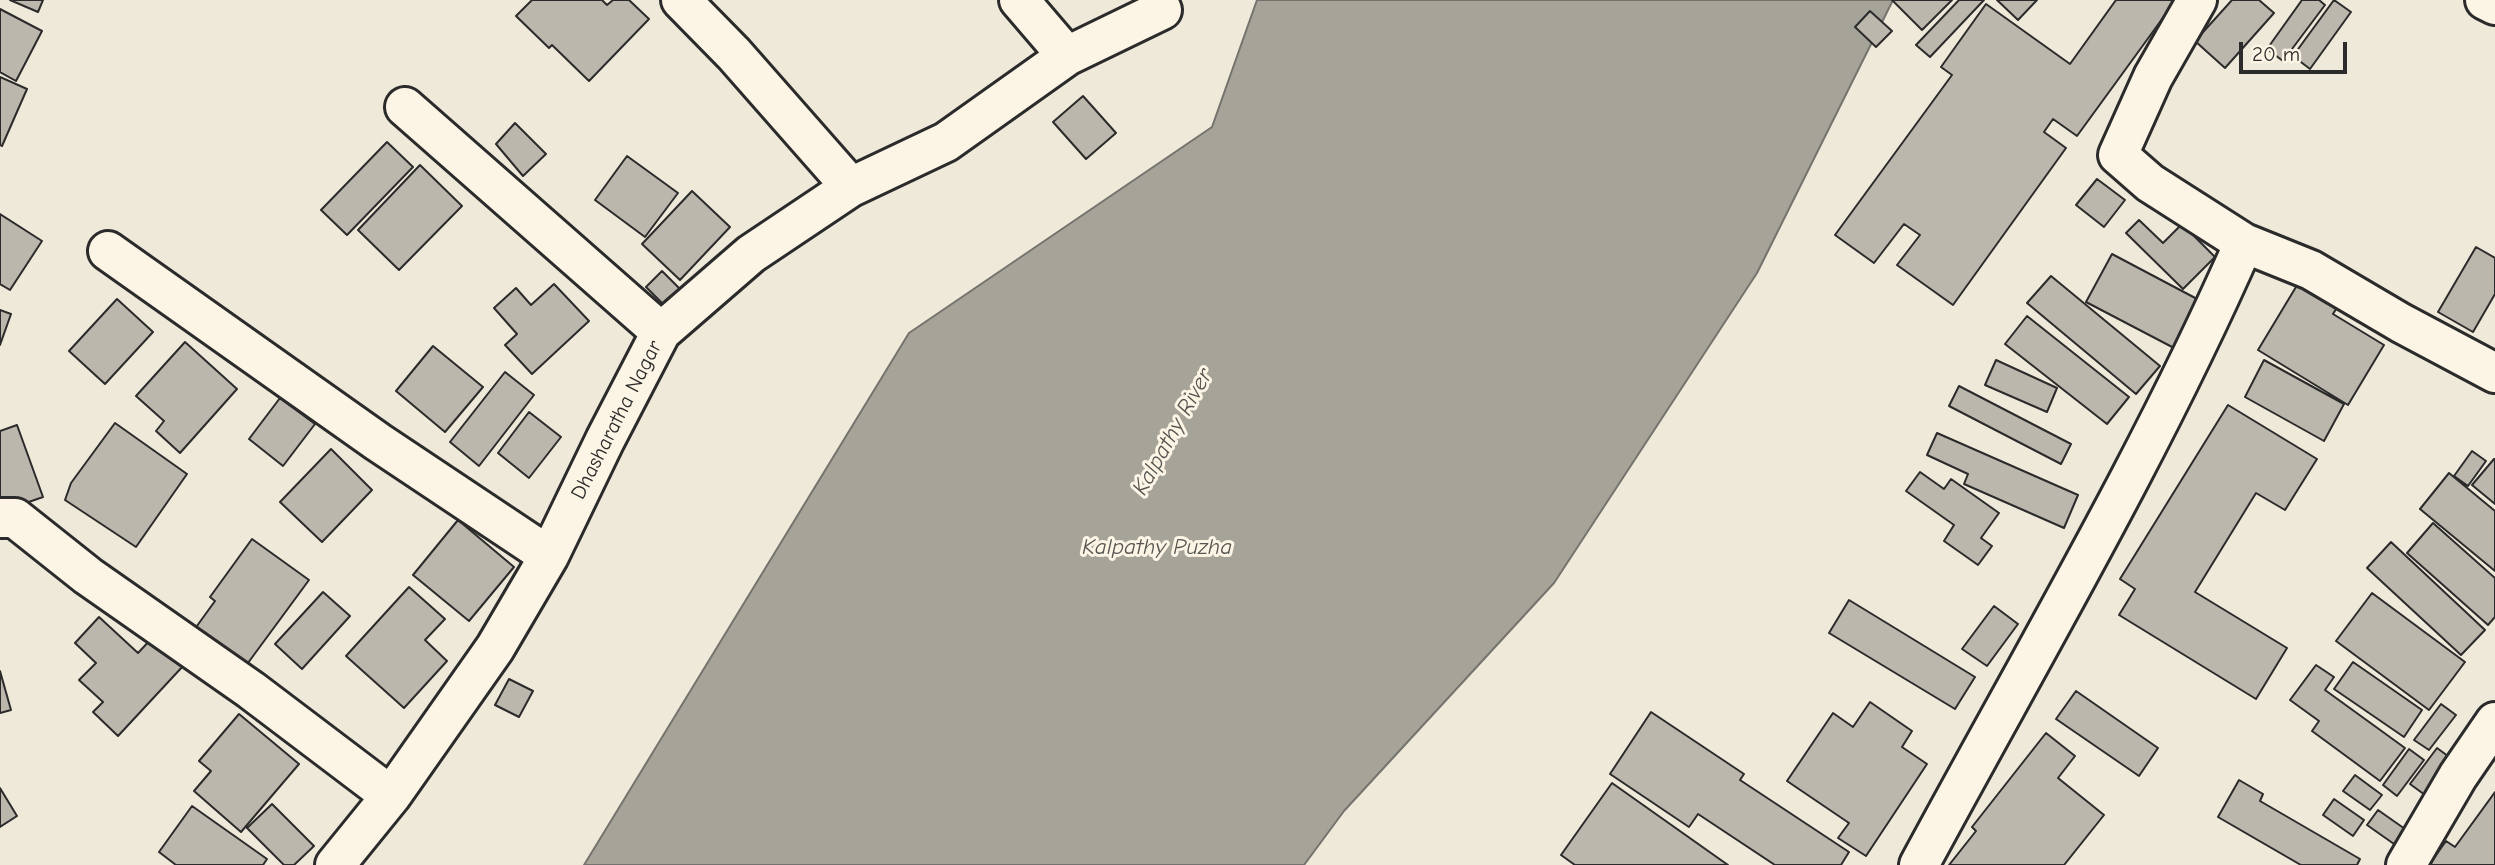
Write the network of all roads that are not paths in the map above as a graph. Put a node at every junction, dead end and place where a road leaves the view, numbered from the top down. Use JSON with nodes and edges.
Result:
{"nodes":[{"id":1,"x":681,"y":0,"type":"edge"},
{"id":2,"x":1020,"y":0,"type":"edge"},
{"id":3,"x":2197,"y":0,"type":"edge"},
{"id":4,"x":2485,"y":0,"type":"edge"},
{"id":5,"x":2495,"y":5,"type":"edge"},
{"id":6,"x":1162,"y":10,"type":"dead end"},
{"id":7,"x":1067,"y":56,"type":"junction"},
{"id":8,"x":405,"y":107,"type":"dead end"},
{"id":9,"x":851,"y":187,"type":"junction"},
{"id":10,"x":2244,"y":243,"type":"junction"},
{"id":11,"x":108,"y":251,"type":"dead end"},
{"id":12,"x":661,"y":332,"type":"junction"},
{"id":13,"x":2495,"y":373,"type":"edge"},
{"id":14,"x":0,"y":518,"type":"edge"},
{"id":15,"x":549,"y":556,"type":"junction"},
{"id":16,"x":2495,"y":722,"type":"edge"},
{"id":17,"x":391,"y":796,"type":"junction"},
{"id":18,"x":335,"y":865,"type":"edge"},
{"id":19,"x":1919,"y":865,"type":"edge"},
{"id":20,"x":2406,"y":865,"type":"edge"}],
"edges":[{"from":1,"to":9,"type":"street"},
{"from":2,"to":7,"type":"street"},
{"from":3,"to":10,"type":"street"},
{"from":4,"to":5,"type":"street"},
{"from":6,"to":7,"type":"street","name":"Dhasharatha Nagar"},
{"from":7,"to":9,"type":"street","name":"Dhasharatha Nagar"},
{"from":8,"to":12,"type":"street"},
{"from":9,"to":12,"type":"street","name":"Dhasharatha Nagar"},
{"from":10,"to":13,"type":"street"},
{"from":10,"to":19,"type":"street"},
{"from":11,"to":15,"type":"street"},
{"from":12,"to":15,"type":"street","name":"Dhasharatha Nagar"},
{"from":14,"to":17,"type":"street"},
{"from":15,"to":17,"type":"street","name":"Dhasharatha Nagar"},
{"from":16,"to":20,"type":"street"},
{"from":17,"to":18,"type":"street","name":"Dhasharatha Nagar"}]}
